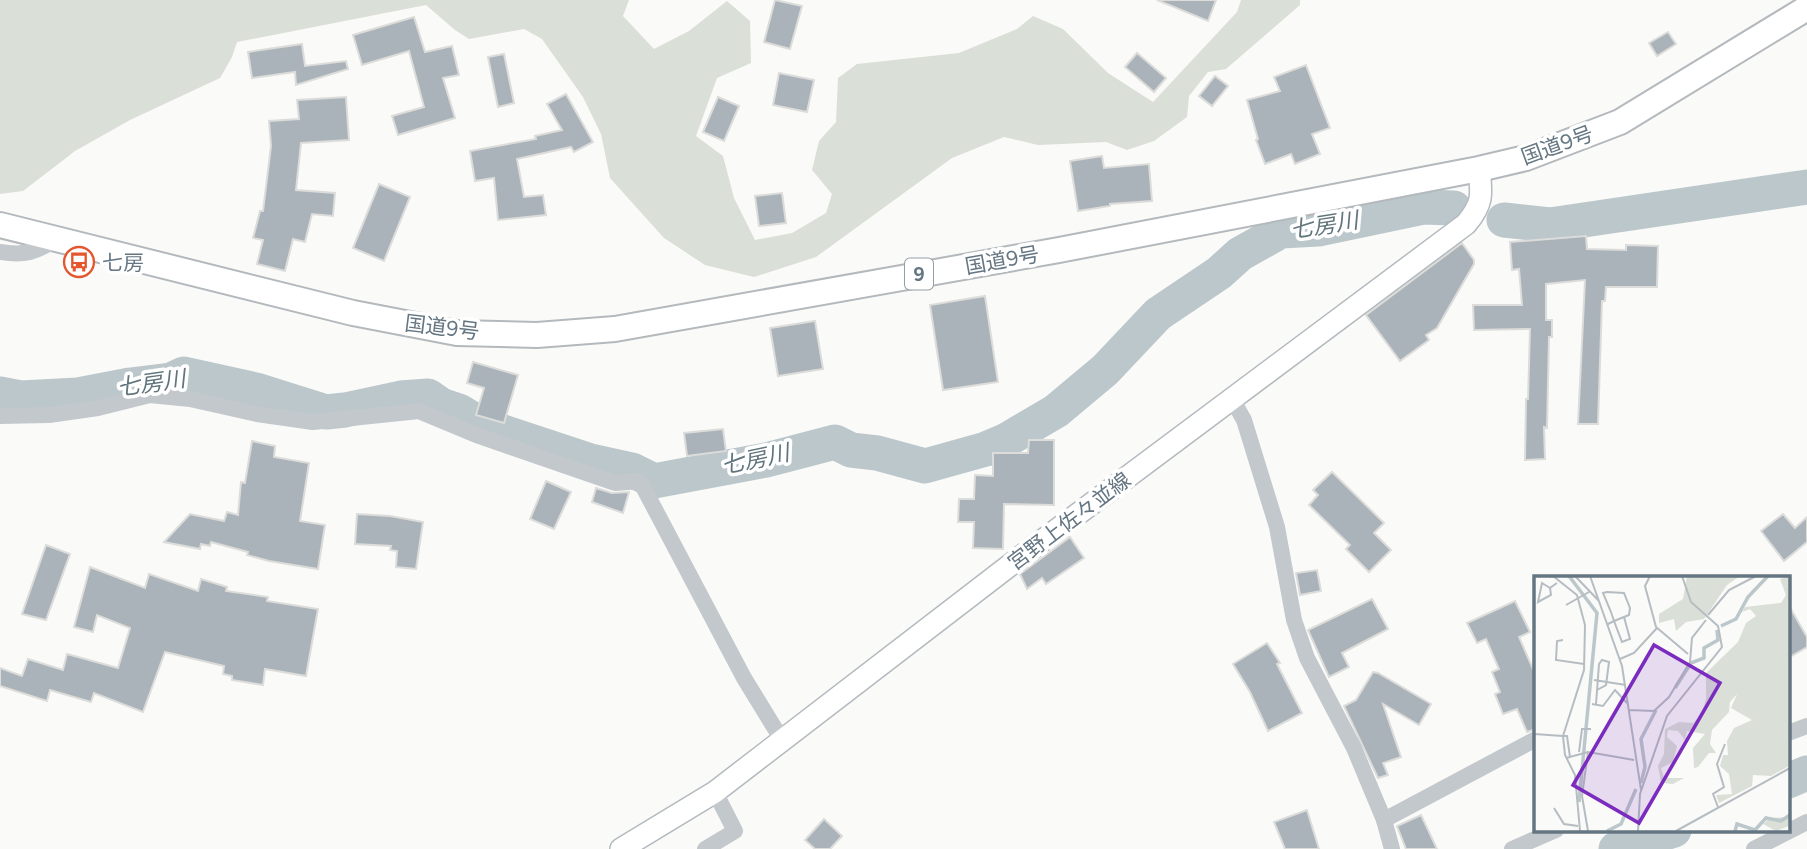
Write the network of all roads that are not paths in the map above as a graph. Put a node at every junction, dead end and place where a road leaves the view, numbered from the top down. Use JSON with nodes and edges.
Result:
{"nodes":[{"id":1,"x":1807,"y":8,"type":"edge"},
{"id":2,"x":1479,"y":169,"type":"junction"},
{"id":3,"x":0,"y":225,"type":"edge"},
{"id":4,"x":57,"y":239,"type":"junction"},
{"id":5,"x":0,"y":252,"type":"edge"},
{"id":6,"x":1232,"y":399,"type":"junction"},
{"id":7,"x":0,"y":416,"type":"edge"},
{"id":8,"x":1807,"y":726,"type":"edge"},
{"id":9,"x":1790,"y":732,"type":"edge"},
{"id":10,"x":782,"y":740,"type":"junction"},
{"id":11,"x":1534,"y":740,"type":"edge"},
{"id":12,"x":715,"y":792,"type":"junction"},
{"id":13,"x":1384,"y":820,"type":"junction"},
{"id":14,"x":1807,"y":821,"type":"edge"},
{"id":15,"x":1790,"y":830,"type":"edge"},
{"id":16,"x":1551,"y":832,"type":"edge"},
{"id":17,"x":1786,"y":832,"type":"edge"},
{"id":18,"x":621,"y":849,"type":"edge"},
{"id":19,"x":705,"y":849,"type":"edge"},
{"id":20,"x":1392,"y":849,"type":"edge"},
{"id":21,"x":1512,"y":849,"type":"edge"},
{"id":22,"x":1754,"y":849,"type":"edge"}],
"edges":[{"from":1,"to":2,"type":"highway","name":"国道9号","number":"9"},
{"from":2,"to":4,"type":"highway","name":"国道9号","number":"9"},
{"from":2,"to":6,"type":"main road","name":"宮野上佐々並線"},
{"from":3,"to":4,"type":"highway","name":"国道9号","number":"9"},
{"from":4,"to":5,"type":"street"},
{"from":6,"to":10,"type":"main road","name":"宮野上佐々並線"},
{"from":6,"to":13,"type":"street"},
{"from":7,"to":10,"type":"street"},
{"from":8,"to":9,"type":"street"},
{"from":10,"to":12,"type":"main road","name":"宮野上佐々並線"},
{"from":11,"to":13,"type":"street"},
{"from":12,"to":18,"type":"main road","name":"宮野上佐々並線"},
{"from":12,"to":19,"type":"street"},
{"from":13,"to":20,"type":"street"},
{"from":14,"to":15,"type":"street"},
{"from":16,"to":21,"type":"street"},
{"from":17,"to":22,"type":"street"}]}
